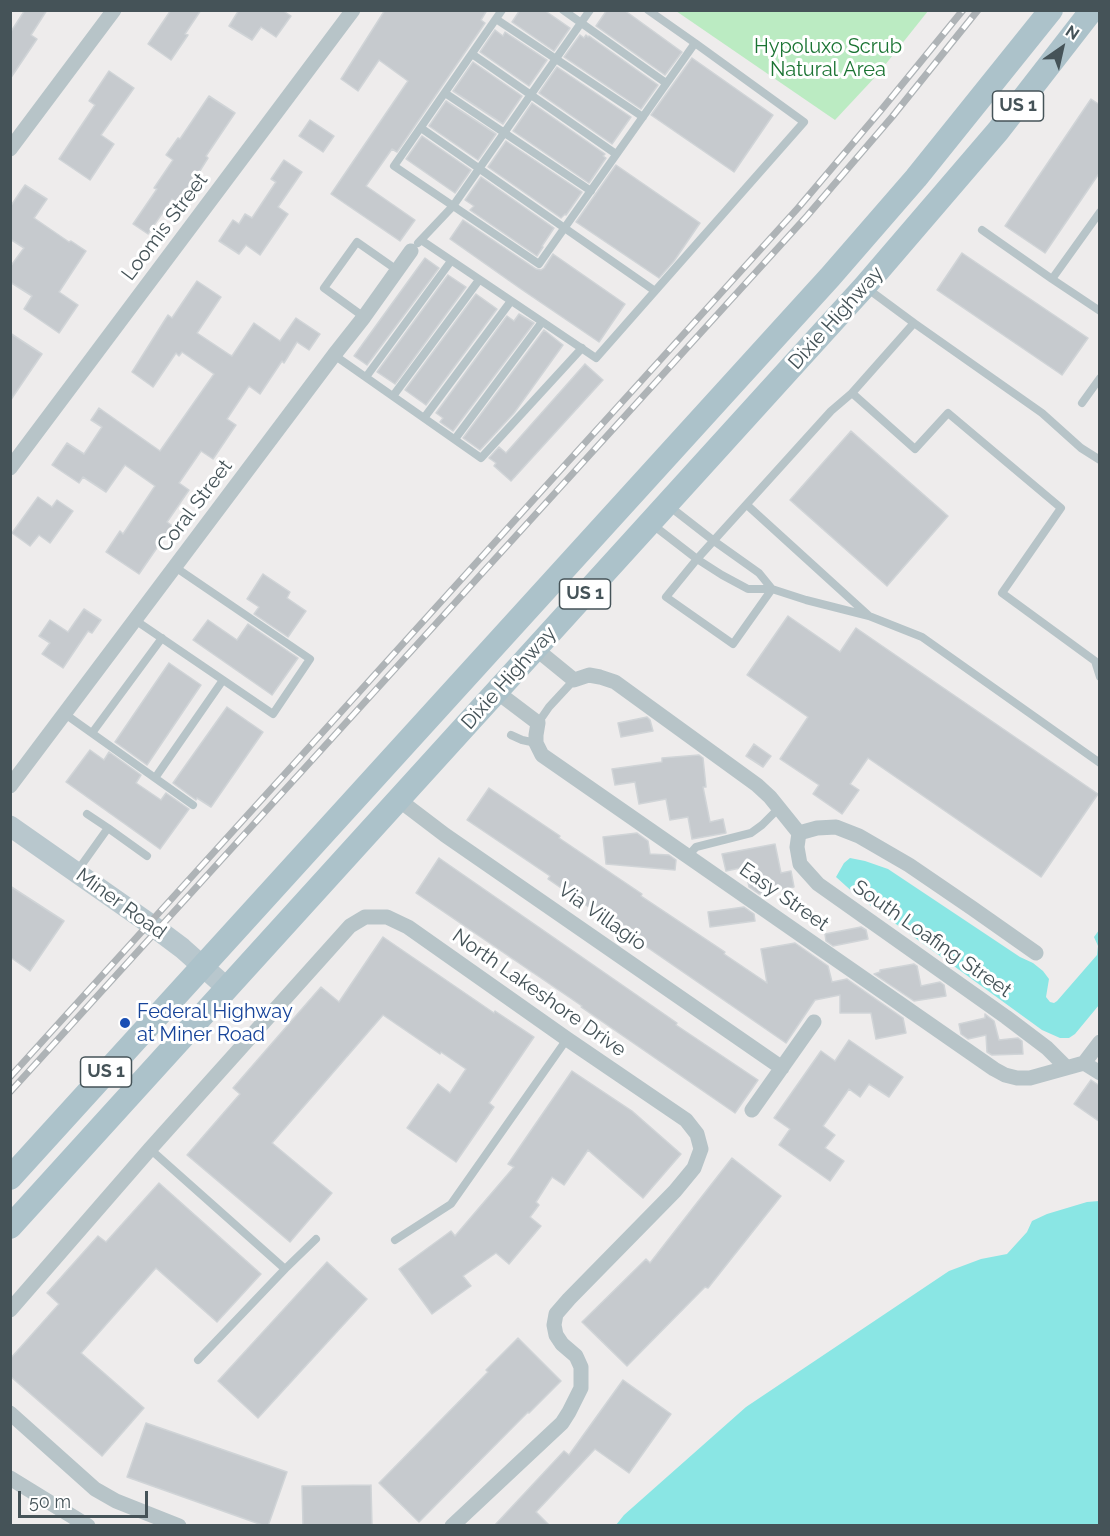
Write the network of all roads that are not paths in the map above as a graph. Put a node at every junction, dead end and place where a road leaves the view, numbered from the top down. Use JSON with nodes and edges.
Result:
{"nodes":[{"id":1,"x":114,"y":10,"type":"edge"},
{"id":2,"x":353,"y":10,"type":"edge"},
{"id":3,"x":502,"y":10,"type":"edge"},
{"id":4,"x":563,"y":10,"type":"edge"},
{"id":5,"x":590,"y":10,"type":"edge"},
{"id":6,"x":648,"y":10,"type":"edge"},
{"id":7,"x":1051,"y":10,"type":"edge"},
{"id":8,"x":1092,"y":10,"type":"edge"},
{"id":9,"x":496,"y":19,"type":"junction"},
{"id":10,"x":581,"y":23,"type":"junction"},
{"id":11,"x":695,"y":42,"type":"junction"},
{"id":12,"x":472,"y":54,"type":"junction"},
{"id":13,"x":556,"y":59,"type":"junction"},
{"id":14,"x":666,"y":83,"type":"junction"},
{"id":15,"x":445,"y":93,"type":"junction"},
{"id":16,"x":530,"y":95,"type":"junction"},
{"id":17,"x":642,"y":117,"type":"junction"},
{"id":18,"x":421,"y":128,"type":"junction"},
{"id":19,"x":504,"y":133,"type":"junction"},
{"id":20,"x":10,"y":148,"type":"edge"},
{"id":21,"x":616,"y":154,"type":"junction"},
{"id":22,"x":479,"y":168,"type":"junction"},
{"id":23,"x":916,"y":178,"type":"junction"},
{"id":24,"x":591,"y":191,"type":"junction"},
{"id":25,"x":941,"y":198,"type":"junction"},
{"id":26,"x":453,"y":206,"type":"junction"},
{"id":27,"x":1100,"y":212,"type":"edge"},
{"id":28,"x":565,"y":228,"type":"junction"},
{"id":29,"x":982,"y":230,"type":"dead end"},
{"id":30,"x":416,"y":246,"type":"junction"},
{"id":31,"x":451,"y":261,"type":"junction"},
{"id":32,"x":397,"y":270,"type":"junction"},
{"id":33,"x":1052,"y":279,"type":"junction"},
{"id":34,"x":479,"y":280,"type":"junction"},
{"id":35,"x":865,"y":286,"type":"junction"},
{"id":36,"x":655,"y":291,"type":"junction"},
{"id":37,"x":511,"y":301,"type":"junction"},
{"id":38,"x":1100,"y":311,"type":"edge"},
{"id":39,"x":364,"y":317,"type":"junction"},
{"id":40,"x":542,"y":322,"type":"junction"},
{"id":41,"x":914,"y":323,"type":"junction"},
{"id":42,"x":582,"y":348,"type":"junction"},
{"id":43,"x":334,"y":355,"type":"junction"},
{"id":44,"x":366,"y":377,"type":"junction"},
{"id":45,"x":1100,"y":378,"type":"edge"},
{"id":46,"x":852,"y":393,"type":"junction"},
{"id":47,"x":393,"y":396,"type":"junction"},
{"id":48,"x":1082,"y":403,"type":"dead end"},
{"id":49,"x":424,"y":418,"type":"junction"},
{"id":50,"x":454,"y":440,"type":"junction"},
{"id":51,"x":1100,"y":460,"type":"edge"},
{"id":52,"x":658,"y":467,"type":"junction"},
{"id":53,"x":10,"y":468,"type":"edge"},
{"id":54,"x":667,"y":504,"type":"junction"},
{"id":55,"x":747,"y":505,"type":"junction"},
{"id":56,"x":650,"y":523,"type":"junction"},
{"id":57,"x":714,"y":541,"type":"junction"},
{"id":58,"x":697,"y":559,"type":"junction"},
{"id":59,"x":175,"y":567,"type":"junction"},
{"id":60,"x":772,"y":590,"type":"junction"},
{"id":61,"x":869,"y":616,"type":"junction"},
{"id":62,"x":135,"y":621,"type":"junction"},
{"id":63,"x":162,"y":638,"type":"junction"},
{"id":64,"x":536,"y":649,"type":"junction"},
{"id":65,"x":1100,"y":677,"type":"edge"},
{"id":66,"x":223,"y":680,"type":"junction"},
{"id":67,"x":574,"y":680,"type":"junction"},
{"id":68,"x":497,"y":692,"type":"junction"},
{"id":69,"x":65,"y":714,"type":"junction"},
{"id":70,"x":538,"y":723,"type":"junction"},
{"id":71,"x":92,"y":734,"type":"junction"},
{"id":72,"x":512,"y":735,"type":"dead end"},
{"id":73,"x":536,"y":743,"type":"junction"},
{"id":74,"x":1100,"y":763,"type":"edge"},
{"id":75,"x":155,"y":778,"type":"junction"},
{"id":76,"x":10,"y":786,"type":"edge"},
{"id":77,"x":399,"y":800,"type":"junction"},
{"id":78,"x":193,"y":805,"type":"dead end"},
{"id":79,"x":779,"y":808,"type":"junction"},
{"id":80,"x":87,"y":814,"type":"dead end"},
{"id":81,"x":10,"y":826,"type":"edge"},
{"id":82,"x":108,"y":828,"type":"junction"},
{"id":83,"x":799,"y":832,"type":"junction"},
{"id":84,"x":147,"y":856,"type":"dead end"},
{"id":85,"x":687,"y":856,"type":"junction"},
{"id":86,"x":77,"y":871,"type":"junction"},
{"id":87,"x":1036,"y":953,"type":"dead end"},
{"id":88,"x":202,"y":966,"type":"junction"},
{"id":89,"x":227,"y":988,"type":"junction"},
{"id":90,"x":813,"y":1022,"type":"dead end"},
{"id":91,"x":567,"y":1039,"type":"junction"},
{"id":92,"x":1100,"y":1042,"type":"edge"},
{"id":93,"x":1084,"y":1063,"type":"junction"},
{"id":94,"x":1066,"y":1067,"type":"junction"},
{"id":95,"x":782,"y":1068,"type":"junction"},
{"id":96,"x":1100,"y":1072,"type":"edge"},
{"id":97,"x":752,"y":1110,"type":"dead end"},
{"id":98,"x":150,"y":1149,"type":"junction"},
{"id":99,"x":10,"y":1178,"type":"edge"},
{"id":100,"x":10,"y":1227,"type":"edge"},
{"id":101,"x":316,"y":1239,"type":"dead end"},
{"id":102,"x":395,"y":1240,"type":"dead end"},
{"id":103,"x":285,"y":1269,"type":"junction"},
{"id":104,"x":10,"y":1310,"type":"edge"},
{"id":105,"x":198,"y":1360,"type":"dead end"},
{"id":106,"x":10,"y":1413,"type":"edge"},
{"id":107,"x":10,"y":1464,"type":"edge"},
{"id":108,"x":10,"y":1478,"type":"edge"},
{"id":109,"x":49,"y":1501,"type":"junction"},
{"id":110,"x":88,"y":1526,"type":"edge"},
{"id":111,"x":179,"y":1526,"type":"edge"},
{"id":112,"x":452,"y":1526,"type":"edge"}],
"edges":[{"from":1,"to":20,"type":"street"},
{"from":2,"to":53,"type":"street","name":"Loomis Street"},
{"from":3,"to":9,"type":"lane"},
{"from":4,"to":10,"type":"lane"},
{"from":5,"to":10,"type":"lane"},
{"from":6,"to":11,"type":"lane"},
{"from":7,"to":23,"type":"main road","name":"Dixie Highway","number":"US 1"},
{"from":8,"to":25,"type":"main road","name":"Dixie Highway","number":"US 1"},
{"from":9,"to":12,"type":"lane"},
{"from":9,"to":13,"type":"lane"},
{"from":10,"to":13,"type":"lane"},
{"from":10,"to":14,"type":"lane"},
{"from":11,"to":14,"type":"lane"},
{"from":11,"to":36,"type":"lane"},
{"from":12,"to":15,"type":"lane"},
{"from":12,"to":16,"type":"lane"},
{"from":13,"to":16,"type":"lane"},
{"from":13,"to":17,"type":"lane"},
{"from":14,"to":17,"type":"lane"},
{"from":15,"to":18,"type":"lane"},
{"from":15,"to":19,"type":"lane"},
{"from":16,"to":19,"type":"lane"},
{"from":16,"to":21,"type":"lane"},
{"from":17,"to":21,"type":"lane"},
{"from":18,"to":22,"type":"lane"},
{"from":18,"to":26,"type":"lane"},
{"from":19,"to":22,"type":"lane"},
{"from":19,"to":24,"type":"lane"},
{"from":21,"to":24,"type":"lane"},
{"from":22,"to":26,"type":"lane"},
{"from":22,"to":28,"type":"lane"},
{"from":23,"to":25,"type":"main road"},
{"from":23,"to":52,"type":"main road","name":"Dixie Highway","number":"US 1"},
{"from":24,"to":28,"type":"lane"},
{"from":25,"to":35,"type":"main road","name":"Dixie Highway","number":"US 1"},
{"from":26,"to":28,"type":"lane"},
{"from":26,"to":30,"type":"lane"},
{"from":27,"to":33,"type":"lane"},
{"from":28,"to":36,"type":"lane"},
{"from":29,"to":33,"type":"lane"},
{"from":30,"to":31,"type":"lane"},
{"from":30,"to":32,"type":"street","name":"Coral Street"},
{"from":31,"to":34,"type":"lane"},
{"from":31,"to":44,"type":"lane"},
{"from":32,"to":39,"type":"street","name":"Coral Street"},
{"from":32,"to":39,"type":"lane"},
{"from":33,"to":38,"type":"lane"},
{"from":34,"to":37,"type":"lane"},
{"from":34,"to":47,"type":"lane"},
{"from":35,"to":41,"type":"lane"},
{"from":35,"to":54,"type":"main road","name":"Dixie Highway","number":"US 1"},
{"from":36,"to":42,"type":"lane"},
{"from":37,"to":40,"type":"lane"},
{"from":37,"to":49,"type":"lane"},
{"from":39,"to":43,"type":"street","name":"Coral Street"},
{"from":40,"to":42,"type":"lane"},
{"from":40,"to":50,"type":"lane"},
{"from":41,"to":46,"type":"lane"},
{"from":41,"to":51,"type":"lane"},
{"from":42,"to":50,"type":"lane"},
{"from":43,"to":44,"type":"lane"},
{"from":43,"to":59,"type":"street","name":"Coral Street"},
{"from":44,"to":47,"type":"lane"},
{"from":45,"to":48,"type":"lane"},
{"from":46,"to":55,"type":"lane"},
{"from":46,"to":65,"type":"lane"},
{"from":47,"to":49,"type":"lane"},
{"from":49,"to":50,"type":"lane"},
{"from":52,"to":56,"type":"main road"},
{"from":52,"to":88,"type":"main road","name":"Dixie Highway","number":"US 1"},
{"from":54,"to":56,"type":"main road","name":"Dixie Highway","number":"US 1"},
{"from":54,"to":57,"type":"lane"},
{"from":55,"to":57,"type":"lane"},
{"from":55,"to":61,"type":"lane"},
{"from":56,"to":58,"type":"lane"},
{"from":56,"to":64,"type":"main road","name":"Dixie Highway","number":"US 1"},
{"from":57,"to":58,"type":"lane"},
{"from":57,"to":60,"type":"lane"},
{"from":58,"to":60,"type":"lane"},
{"from":58,"to":60,"type":"lane"},
{"from":59,"to":62,"type":"street","name":"Coral Street"},
{"from":59,"to":66,"type":"lane"},
{"from":60,"to":61,"type":"lane"},
{"from":61,"to":74,"type":"lane"},
{"from":62,"to":63,"type":"lane"},
{"from":62,"to":69,"type":"street","name":"Coral Street"},
{"from":63,"to":66,"type":"lane"},
{"from":63,"to":71,"type":"lane"},
{"from":64,"to":67,"type":"street"},
{"from":64,"to":68,"type":"main road","name":"Dixie Highway","number":"US 1"},
{"from":66,"to":75,"type":"lane"},
{"from":67,"to":70,"type":"lane"},
{"from":67,"to":79,"type":"street"},
{"from":68,"to":70,"type":"street"},
{"from":68,"to":77,"type":"main road","name":"Dixie Highway","number":"US 1"},
{"from":69,"to":71,"type":"lane"},
{"from":69,"to":76,"type":"street","name":"Coral Street"},
{"from":70,"to":73,"type":"street"},
{"from":71,"to":75,"type":"lane"},
{"from":72,"to":73,"type":"lane"},
{"from":73,"to":85,"type":"street","name":"Easy Street"},
{"from":75,"to":78,"type":"lane"},
{"from":77,"to":89,"type":"main road","name":"Dixie Highway","number":"US 1"},
{"from":77,"to":95,"type":"street","name":"Via Villagio"},
{"from":79,"to":83,"type":"street"},
{"from":79,"to":85,"type":"lane"},
{"from":80,"to":82,"type":"lane"},
{"from":81,"to":86,"type":"street","name":"Miner Road"},
{"from":82,"to":84,"type":"lane"},
{"from":82,"to":86,"type":"lane"},
{"from":83,"to":87,"type":"street"},
{"from":83,"to":94,"type":"street","name":"South Loafing Street"},
{"from":85,"to":94,"type":"street","name":"Easy Street"},
{"from":86,"to":88,"type":"street","name":"Miner Road"},
{"from":88,"to":89,"type":"street","name":"Miner Road"},
{"from":88,"to":99,"type":"main road","name":"Dixie Highway","number":"US 1"},
{"from":89,"to":100,"type":"main road","name":"Dixie Highway","number":"US 1"},
{"from":90,"to":95,"type":"street"},
{"from":91,"to":98,"type":"street","name":"North Lakeshore Drive"},
{"from":91,"to":102,"type":"lane"},
{"from":91,"to":112,"type":"street","name":"North Lakeshore Drive"},
{"from":92,"to":93,"type":"street"},
{"from":93,"to":94,"type":"street","name":"Easy Street"},
{"from":93,"to":96,"type":"street"},
{"from":95,"to":97,"type":"street"},
{"from":98,"to":103,"type":"lane"},
{"from":98,"to":104,"type":"street","name":"North Lakeshore Drive"},
{"from":101,"to":103,"type":"lane"},
{"from":103,"to":105,"type":"lane"},
{"from":106,"to":111,"type":"street"},
{"from":107,"to":109,"type":"street"},
{"from":108,"to":109,"type":"street"},
{"from":109,"to":110,"type":"street"}]}
